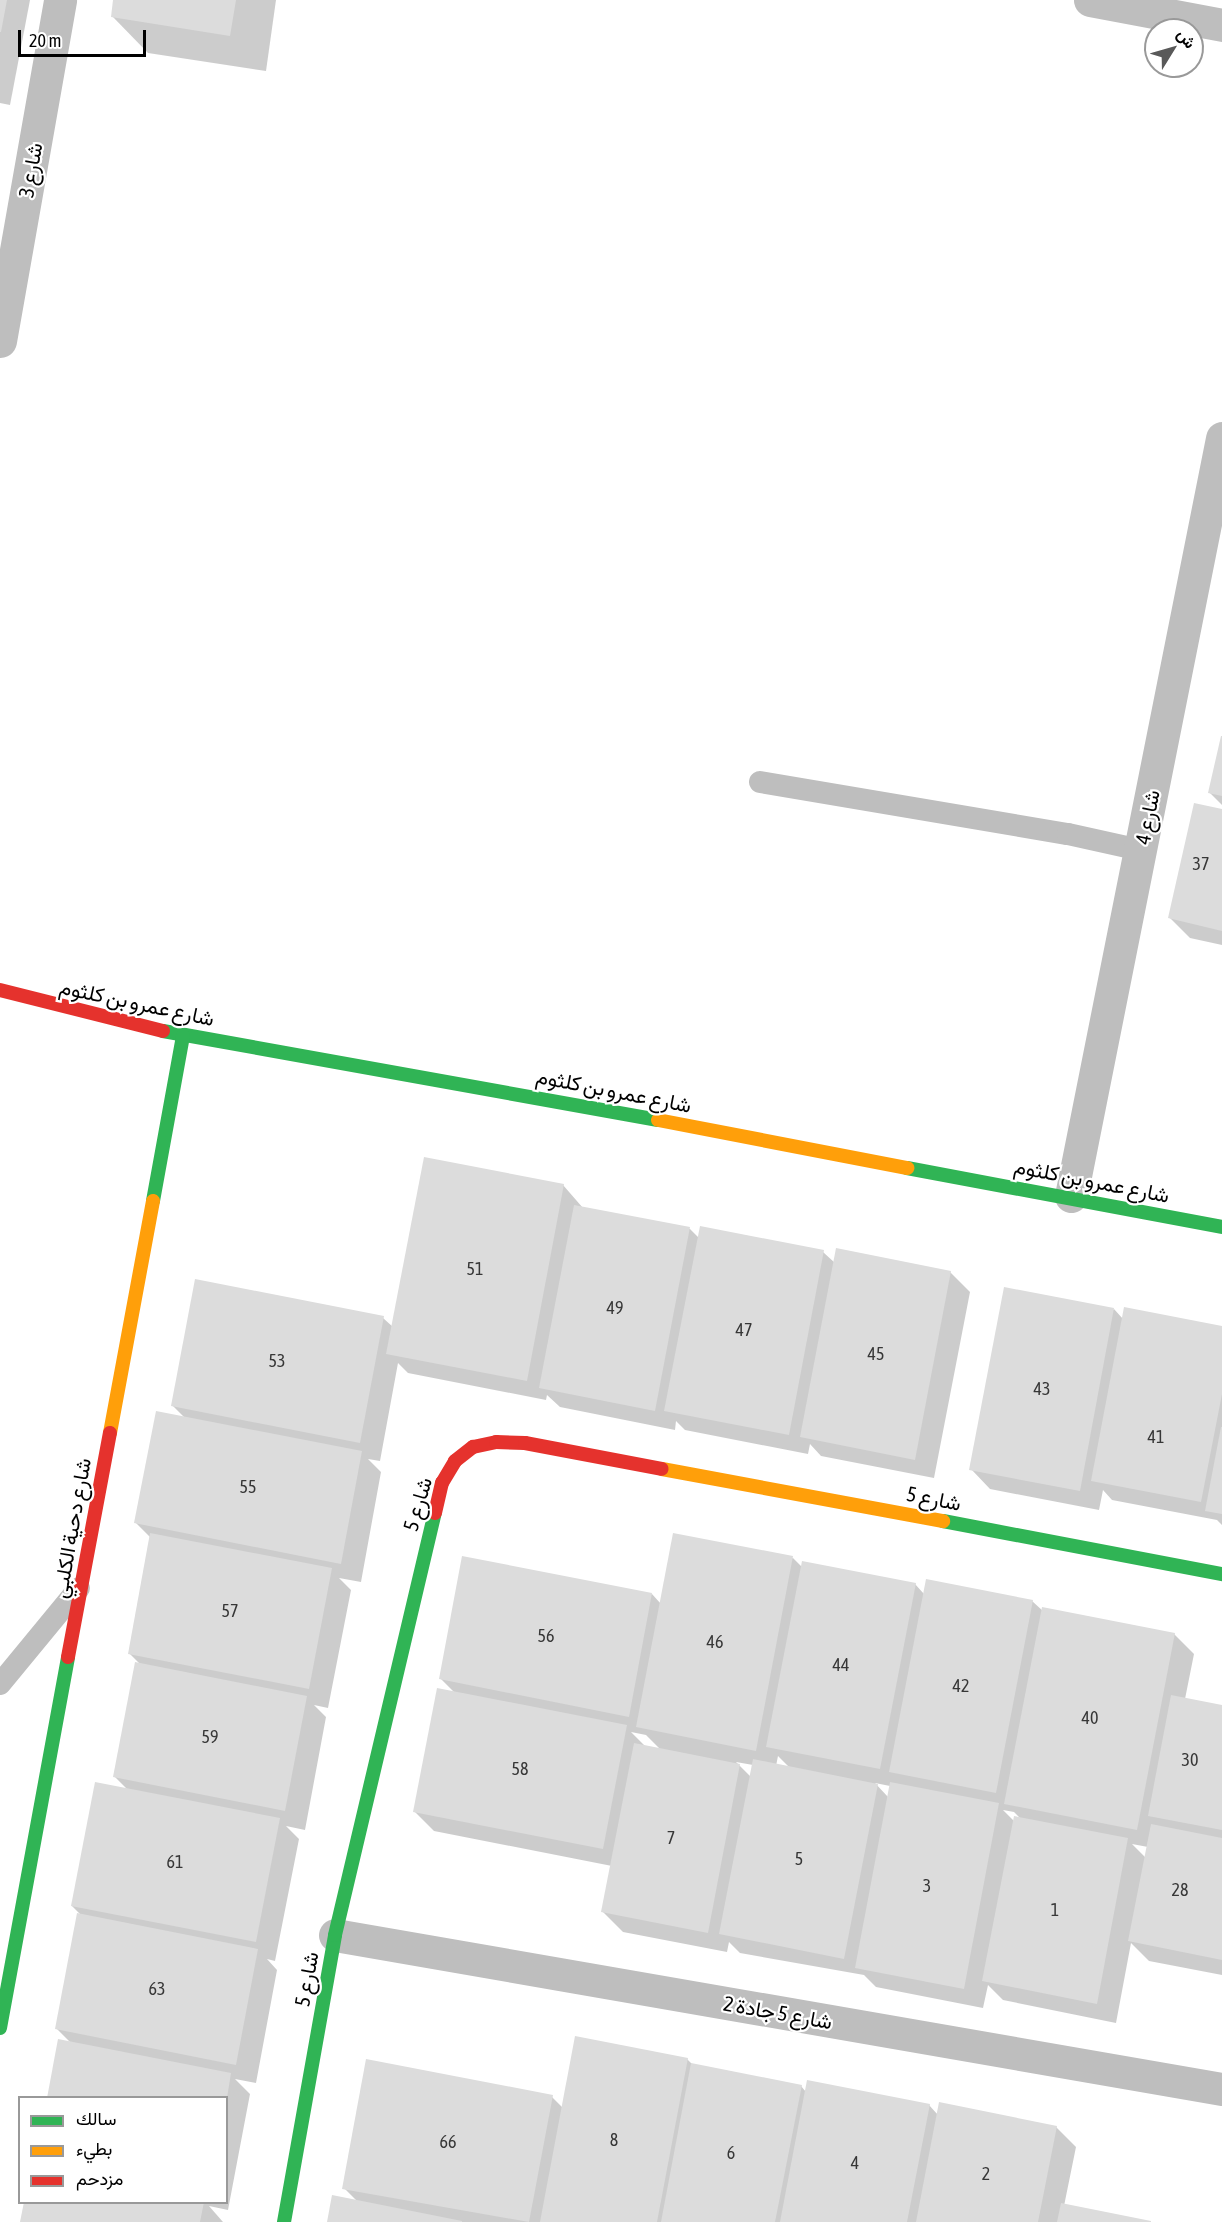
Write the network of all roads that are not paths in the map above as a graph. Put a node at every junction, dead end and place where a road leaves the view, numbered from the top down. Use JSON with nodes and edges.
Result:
{"nodes":[{"id":1,"x":60,"y":0,"type":"edge"},
{"id":2,"x":1090,"y":0,"type":"edge"},
{"id":3,"x":1222,"y":24,"type":"edge"},
{"id":4,"x":0,"y":341,"type":"edge"},
{"id":5,"x":1222,"y":438,"type":"edge"},
{"id":6,"x":760,"y":782,"type":"dead end"},
{"id":7,"x":1140,"y":850,"type":"junction"},
{"id":8,"x":0,"y":990,"type":"edge"},
{"id":9,"x":183,"y":1036,"type":"junction"},
{"id":10,"x":1071,"y":1196,"type":"junction"},
{"id":11,"x":1222,"y":1227,"type":"edge"},
{"id":12,"x":1222,"y":1574,"type":"edge"},
{"id":13,"x":82,"y":1585,"type":"junction"},
{"id":14,"x":0,"y":1684,"type":"edge"},
{"id":15,"x":335,"y":1935,"type":"junction"},
{"id":16,"x":0,"y":2028,"type":"edge"},
{"id":17,"x":1222,"y":2089,"type":"edge"},
{"id":18,"x":284,"y":2222,"type":"edge"}],
"edges":[{"from":1,"to":4,"type":"street","name":"شارع 3"},
{"from":2,"to":3,"type":"street"},
{"from":5,"to":7,"type":"street","name":"شارع 4"},
{"from":6,"to":7,"type":"lane"},
{"from":7,"to":10,"type":"street","name":"شارع 4"},
{"from":8,"to":9,"type":"street","name":"شارع عمرو بن كلثوم"},
{"from":9,"to":10,"type":"street","name":"شارع عمرو بن كلثوم"},
{"from":9,"to":13,"type":"street","name":"شارع دحية الكلبي"},
{"from":10,"to":11,"type":"street","name":"شارع عمرو بن كلثوم"},
{"from":12,"to":15,"type":"street","name":"شارع 5"},
{"from":13,"to":14,"type":"lane"},
{"from":13,"to":16,"type":"street","name":"شارع دحية الكلبي"},
{"from":15,"to":17,"type":"street","name":"شارع 5 جادة 2"},
{"from":15,"to":18,"type":"street","name":"شارع 5"}]}
